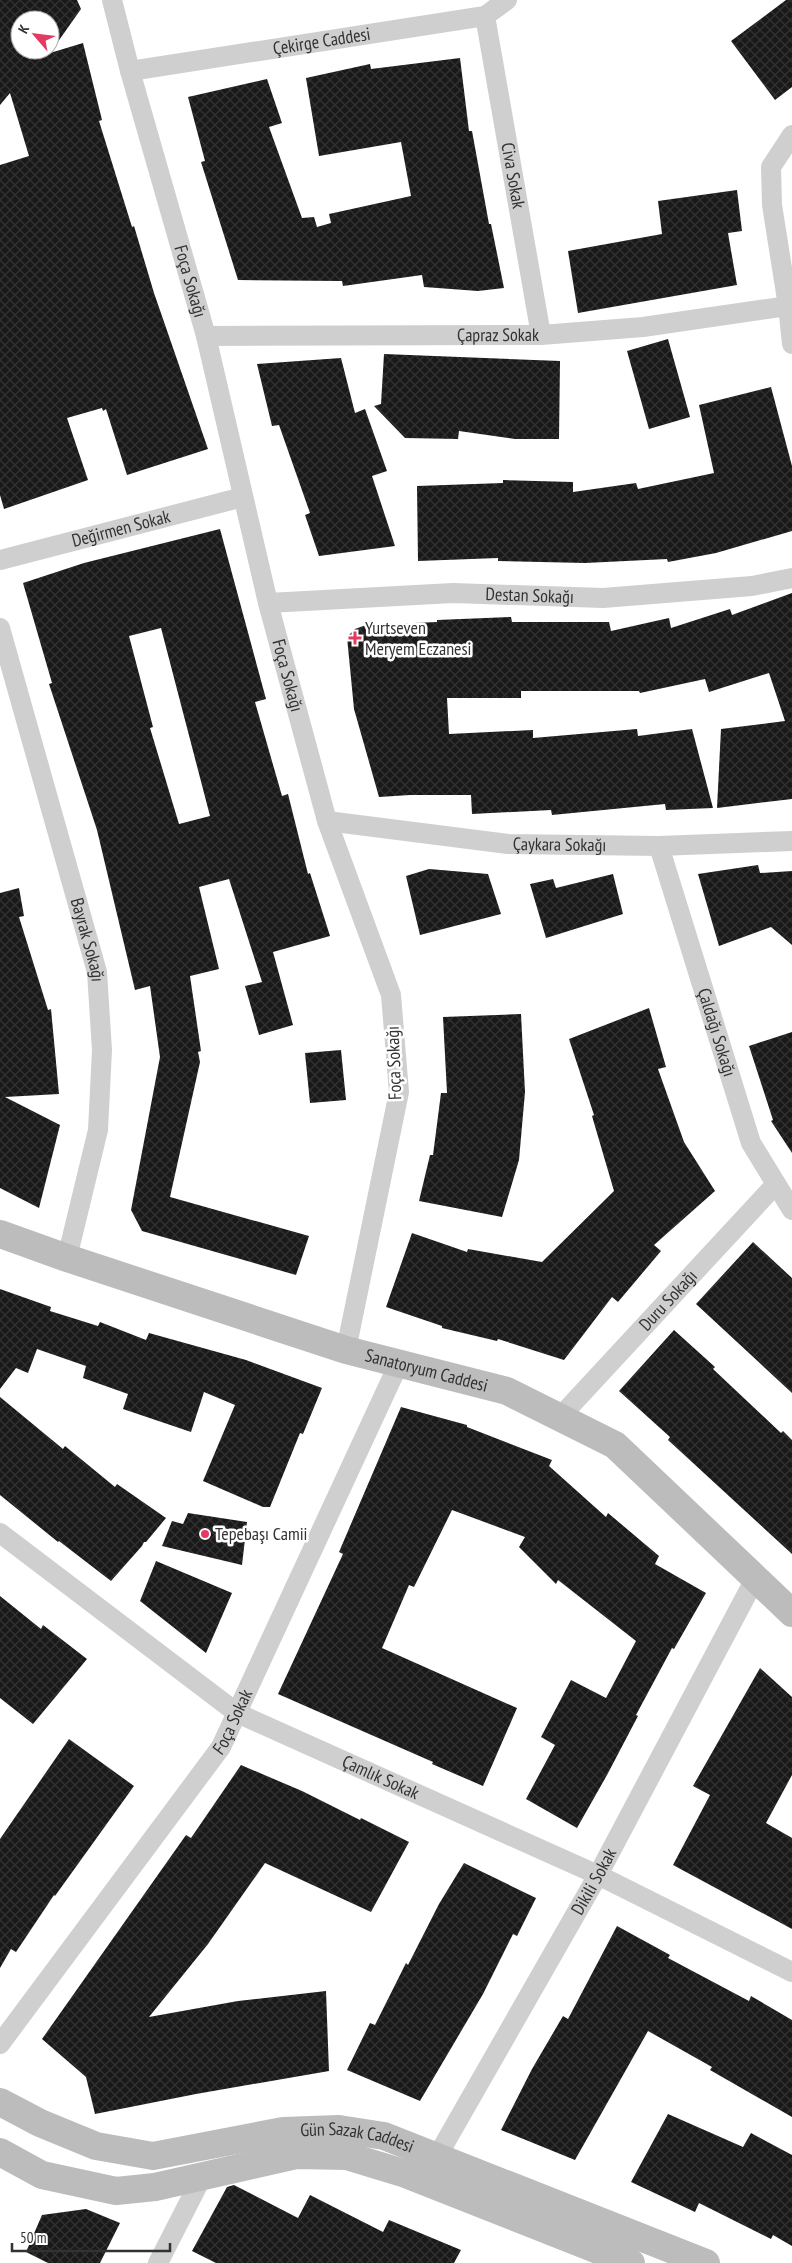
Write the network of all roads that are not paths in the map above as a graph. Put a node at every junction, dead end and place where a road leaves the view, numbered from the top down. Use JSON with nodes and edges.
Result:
{"nodes":[{"id":1,"x":507,"y":0,"type":"edge"},
{"id":2,"x":115,"y":2,"type":"edge"},
{"id":3,"x":486,"y":16,"type":"junction"},
{"id":4,"x":130,"y":71,"type":"junction"},
{"id":5,"x":792,"y":135,"type":"edge"},
{"id":6,"x":788,"y":306,"type":"junction"},
{"id":7,"x":541,"y":335,"type":"junction"},
{"id":8,"x":206,"y":336,"type":"junction"},
{"id":9,"x":792,"y":344,"type":"edge"},
{"id":10,"x":243,"y":497,"type":"junction"},
{"id":11,"x":0,"y":560,"type":"edge"},
{"id":12,"x":792,"y":578,"type":"edge"},
{"id":13,"x":268,"y":603,"type":"junction"},
{"id":14,"x":0,"y":628,"type":"edge"},
{"id":15,"x":327,"y":821,"type":"junction"},
{"id":16,"x":792,"y":841,"type":"edge"},
{"id":17,"x":659,"y":846,"type":"junction"},
{"id":18,"x":776,"y":1184,"type":"junction"},
{"id":19,"x":792,"y":1210,"type":"edge"},
{"id":20,"x":0,"y":1234,"type":"edge"},
{"id":21,"x":66,"y":1258,"type":"junction"},
{"id":22,"x":346,"y":1350,"type":"junction"},
{"id":23,"x":399,"y":1362,"type":"junction"},
{"id":24,"x":560,"y":1416,"type":"junction"},
{"id":25,"x":0,"y":1533,"type":"edge"},
{"id":26,"x":756,"y":1577,"type":"junction"},
{"id":27,"x":792,"y":1613,"type":"edge"},
{"id":28,"x":237,"y":1713,"type":"junction"},
{"id":29,"x":598,"y":1875,"type":"junction"},
{"id":30,"x":792,"y":1972,"type":"edge"},
{"id":31,"x":0,"y":2044,"type":"edge"},
{"id":32,"x":0,"y":2102,"type":"edge"},
{"id":33,"x":0,"y":2152,"type":"edge"},
{"id":34,"x":430,"y":2169,"type":"junction"},
{"id":35,"x":202,"y":2176,"type":"junction"},
{"id":36,"x":158,"y":2263,"type":"edge"},
{"id":37,"x":631,"y":2263,"type":"edge"},
{"id":38,"x":706,"y":2263,"type":"edge"}],
"edges":[{"from":1,"to":3,"type":"street","name":"Çekirge Caddesi"},
{"from":2,"to":4,"type":"street","name":"Foça Sokağı"},
{"from":3,"to":4,"type":"street","name":"Çekirge Caddesi"},
{"from":3,"to":7,"type":"street","name":"Civa Sokak"},
{"from":4,"to":8,"type":"street","name":"Foça Sokağı"},
{"from":5,"to":6,"type":"street"},
{"from":6,"to":7,"type":"street","name":"Çapraz Sokak"},
{"from":6,"to":9,"type":"street"},
{"from":7,"to":8,"type":"street","name":"Çapraz Sokak"},
{"from":8,"to":10,"type":"street","name":"Foça Sokağı"},
{"from":10,"to":11,"type":"street","name":"Değirmen Sokak"},
{"from":10,"to":13,"type":"street","name":"Foça Sokağı"},
{"from":12,"to":13,"type":"street","name":"Destan Sokağı"},
{"from":13,"to":15,"type":"street","name":"Foça Sokağı"},
{"from":14,"to":21,"type":"street","name":"Bayrak Sokağı"},
{"from":15,"to":17,"type":"street","name":"Çaykara Sokağı"},
{"from":15,"to":22,"type":"street","name":"Foça Sokağı"},
{"from":16,"to":17,"type":"street","name":"Çaykara Sokağı"},
{"from":17,"to":18,"type":"street","name":"Çaldağı Sokağı"},
{"from":18,"to":19,"type":"street","name":"Çaldağı Sokağı"},
{"from":18,"to":24,"type":"street","name":"Duru Sokağı"},
{"from":20,"to":21,"type":"main road","name":"Sanatoryum Caddesi"},
{"from":21,"to":22,"type":"main road","name":"Sanatoryum Caddesi"},
{"from":22,"to":23,"type":"main road","name":"Sanatoryum Caddesi"},
{"from":23,"to":24,"type":"main road","name":"Sanatoryum Caddesi"},
{"from":23,"to":28,"type":"street","name":"Foça Sokak"},
{"from":24,"to":26,"type":"main road","name":"Sanatoryum Caddesi"},
{"from":25,"to":28,"type":"street","name":"Çamlık Sokak"},
{"from":26,"to":27,"type":"main road","name":"Sanatoryum Caddesi"},
{"from":26,"to":29,"type":"street","name":"Dikili Sokak"},
{"from":28,"to":29,"type":"street","name":"Çamlık Sokak"},
{"from":28,"to":31,"type":"street","name":"Foça Sokak"},
{"from":29,"to":30,"type":"street","name":"Çamlık Sokak"},
{"from":29,"to":34,"type":"street","name":"Dikili Sokak"},
{"from":32,"to":34,"type":"main road","name":"Gün Sazak Caddesi"},
{"from":33,"to":35,"type":"main road","name":"Gün Sazak Caddesi"},
{"from":34,"to":35,"type":"main road","name":"Gün Sazak Caddesi"},
{"from":34,"to":37,"type":"main road","name":"Gün Sazak Caddesi"},
{"from":34,"to":38,"type":"main road","name":"Gün Sazak Caddesi"},
{"from":35,"to":36,"type":"street"}]}
